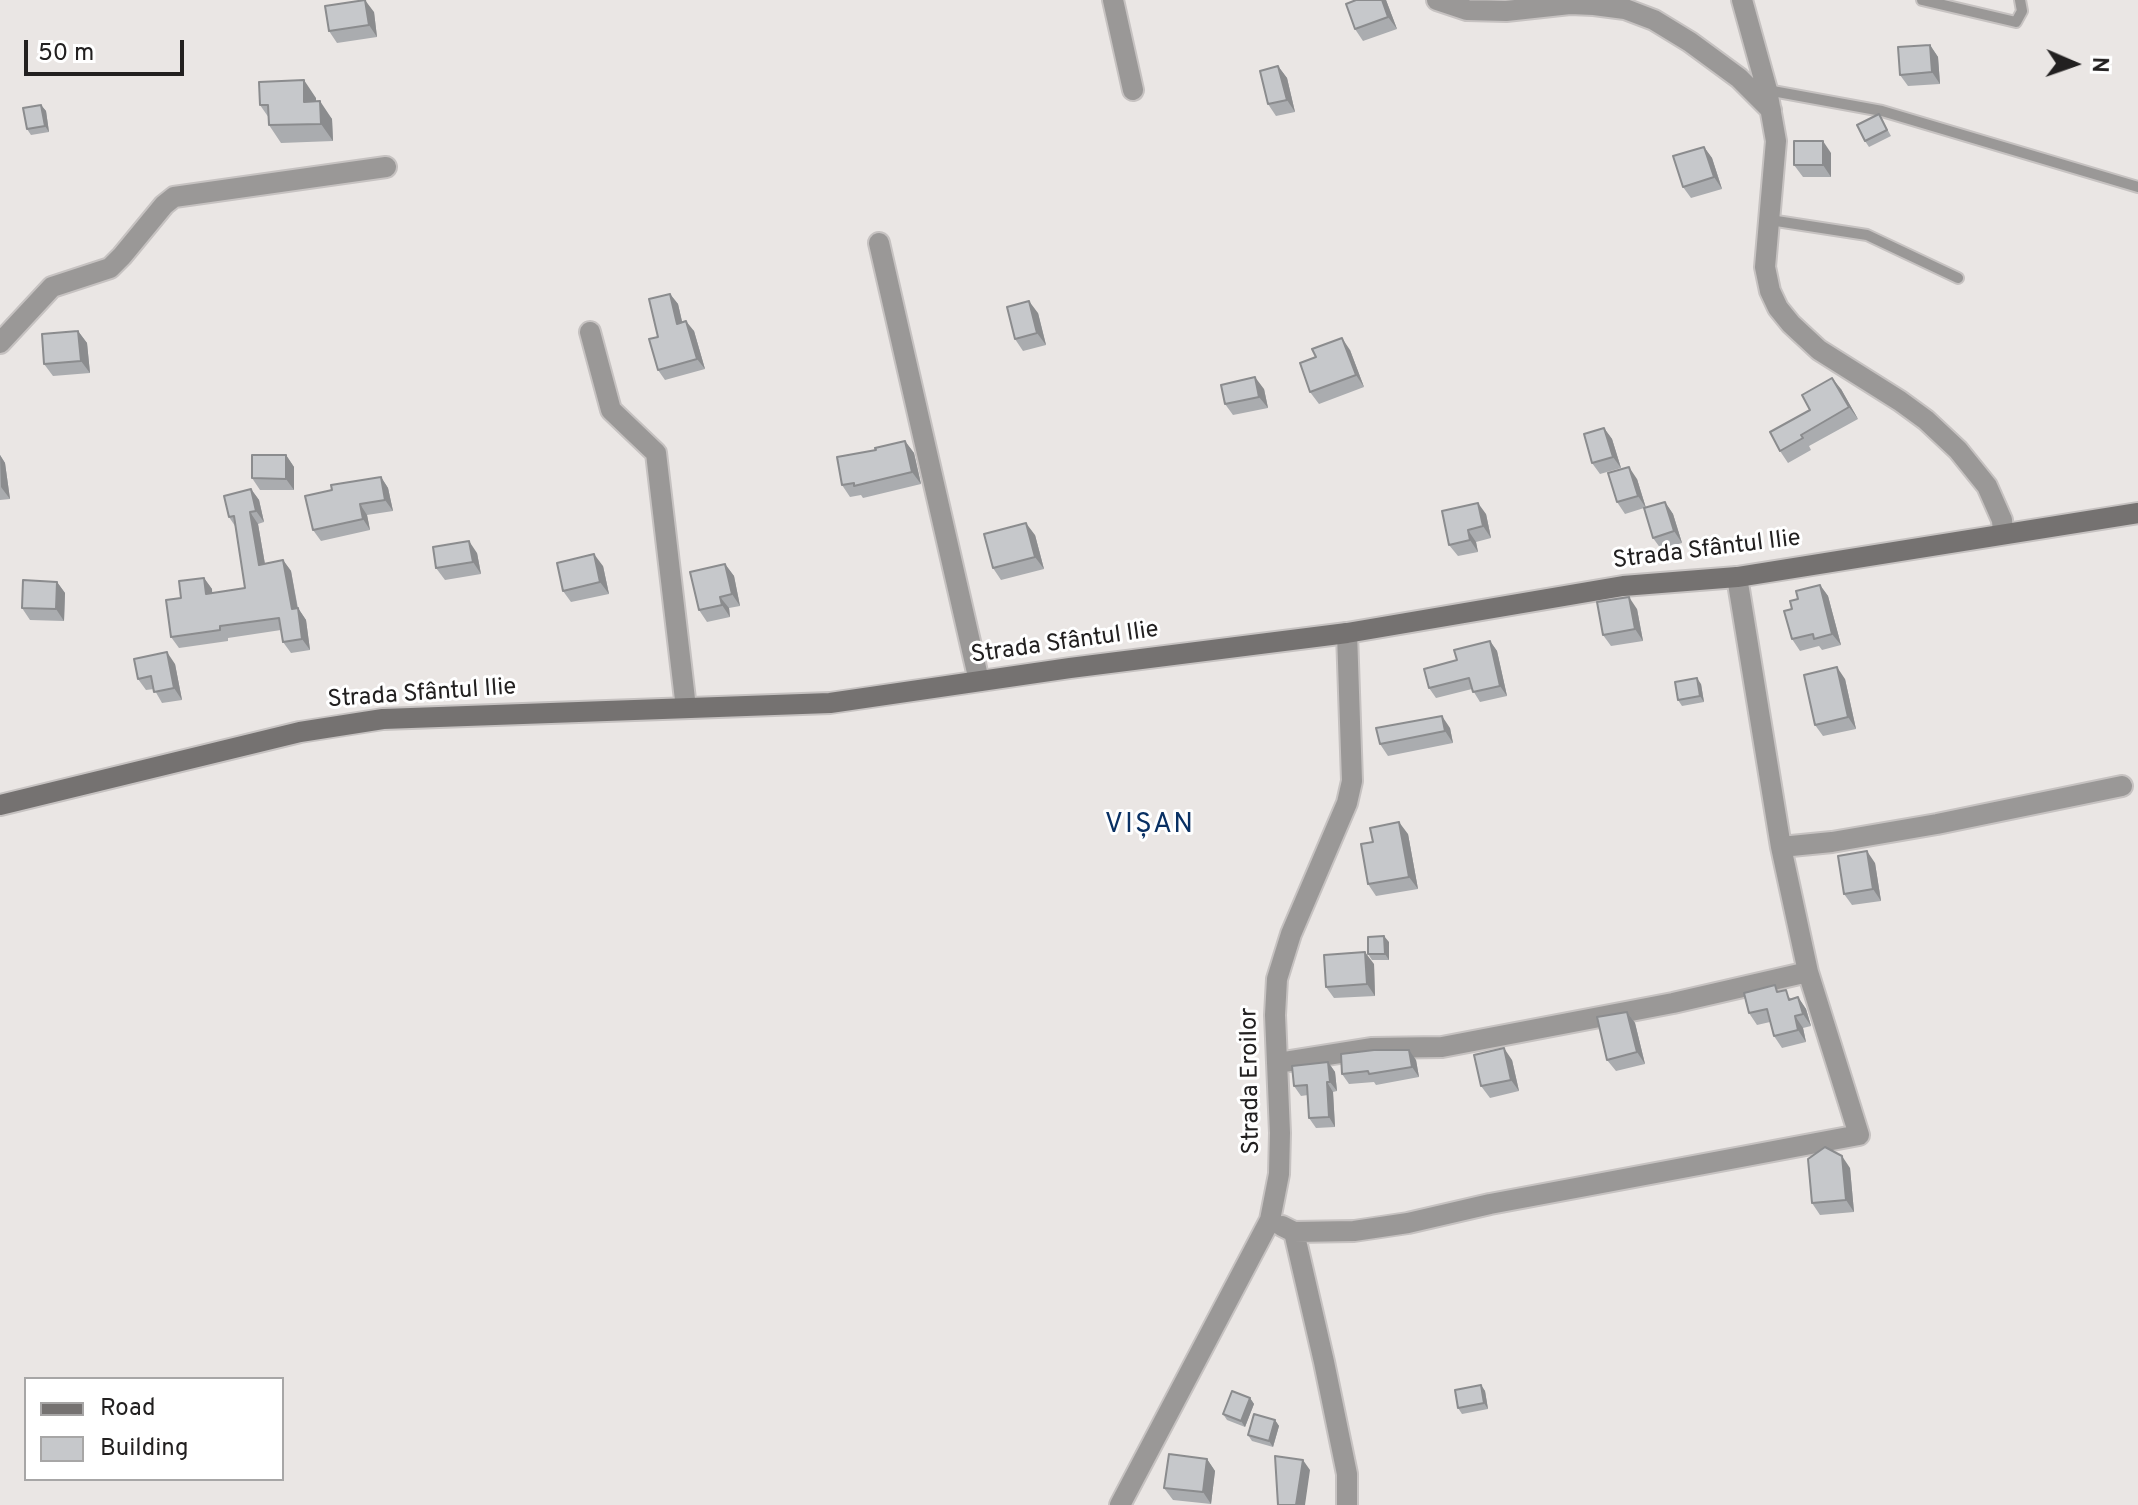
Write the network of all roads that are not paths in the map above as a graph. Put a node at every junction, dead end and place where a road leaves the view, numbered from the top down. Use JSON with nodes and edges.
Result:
{"nodes":[{"id":1,"x":1113,"y":0,"type":"edge"},
{"id":2,"x":1437,"y":0,"type":"edge"},
{"id":3,"x":1742,"y":0,"type":"edge"},
{"id":4,"x":1922,"y":0,"type":"edge"},
{"id":5,"x":2020,"y":0,"type":"edge"},
{"id":6,"x":1133,"y":90,"type":"dead end"},
{"id":7,"x":1769,"y":100,"type":"junction"},
{"id":8,"x":386,"y":167,"type":"dead end"},
{"id":9,"x":2138,"y":187,"type":"edge"},
{"id":10,"x":1770,"y":220,"type":"junction"},
{"id":11,"x":879,"y":243,"type":"dead end"},
{"id":12,"x":1958,"y":278,"type":"dead end"},
{"id":13,"x":590,"y":332,"type":"dead end"},
{"id":14,"x":0,"y":343,"type":"edge"},
{"id":15,"x":2138,"y":513,"type":"edge"},
{"id":16,"x":2003,"y":534,"type":"junction"},
{"id":17,"x":1737,"y":577,"type":"junction"},
{"id":18,"x":1347,"y":633,"type":"junction"},
{"id":19,"x":979,"y":681,"type":"junction"},
{"id":20,"x":686,"y":708,"type":"junction"},
{"id":21,"x":2122,"y":786,"type":"dead end"},
{"id":22,"x":0,"y":805,"type":"edge"},
{"id":23,"x":1781,"y":847,"type":"junction"},
{"id":24,"x":1808,"y":972,"type":"junction"},
{"id":25,"x":1277,"y":1063,"type":"junction"},
{"id":26,"x":1270,"y":1220,"type":"junction"},
{"id":27,"x":1294,"y":1232,"type":"junction"},
{"id":28,"x":1120,"y":1505,"type":"edge"},
{"id":29,"x":1347,"y":1505,"type":"edge"}],
"edges":[{"from":1,"to":6,"type":"street"},
{"from":2,"to":7,"type":"street"},
{"from":3,"to":7,"type":"street"},
{"from":4,"to":5,"type":"lane"},
{"from":7,"to":9,"type":"lane"},
{"from":7,"to":10,"type":"street"},
{"from":8,"to":14,"type":"street"},
{"from":10,"to":12,"type":"lane"},
{"from":10,"to":16,"type":"street"},
{"from":11,"to":19,"type":"street"},
{"from":13,"to":20,"type":"street"},
{"from":15,"to":16,"type":"street","name":"Strada Sfântul Ilie"},
{"from":16,"to":17,"type":"street","name":"Strada Sfântul Ilie"},
{"from":17,"to":18,"type":"street","name":"Strada Sfântul Ilie"},
{"from":17,"to":23,"type":"street"},
{"from":18,"to":19,"type":"street","name":"Strada Sfântul Ilie"},
{"from":18,"to":25,"type":"street","name":"Strada Eroilor"},
{"from":19,"to":20,"type":"street","name":"Strada Sfântul Ilie"},
{"from":20,"to":22,"type":"street","name":"Strada Sfântul Ilie"},
{"from":21,"to":23,"type":"street"},
{"from":23,"to":24,"type":"street"},
{"from":24,"to":25,"type":"street"},
{"from":24,"to":27,"type":"street"},
{"from":25,"to":26,"type":"street","name":"Strada Eroilor"},
{"from":26,"to":27,"type":"street"},
{"from":26,"to":28,"type":"street","name":"Strada Eroilor"},
{"from":27,"to":29,"type":"street"}]}
